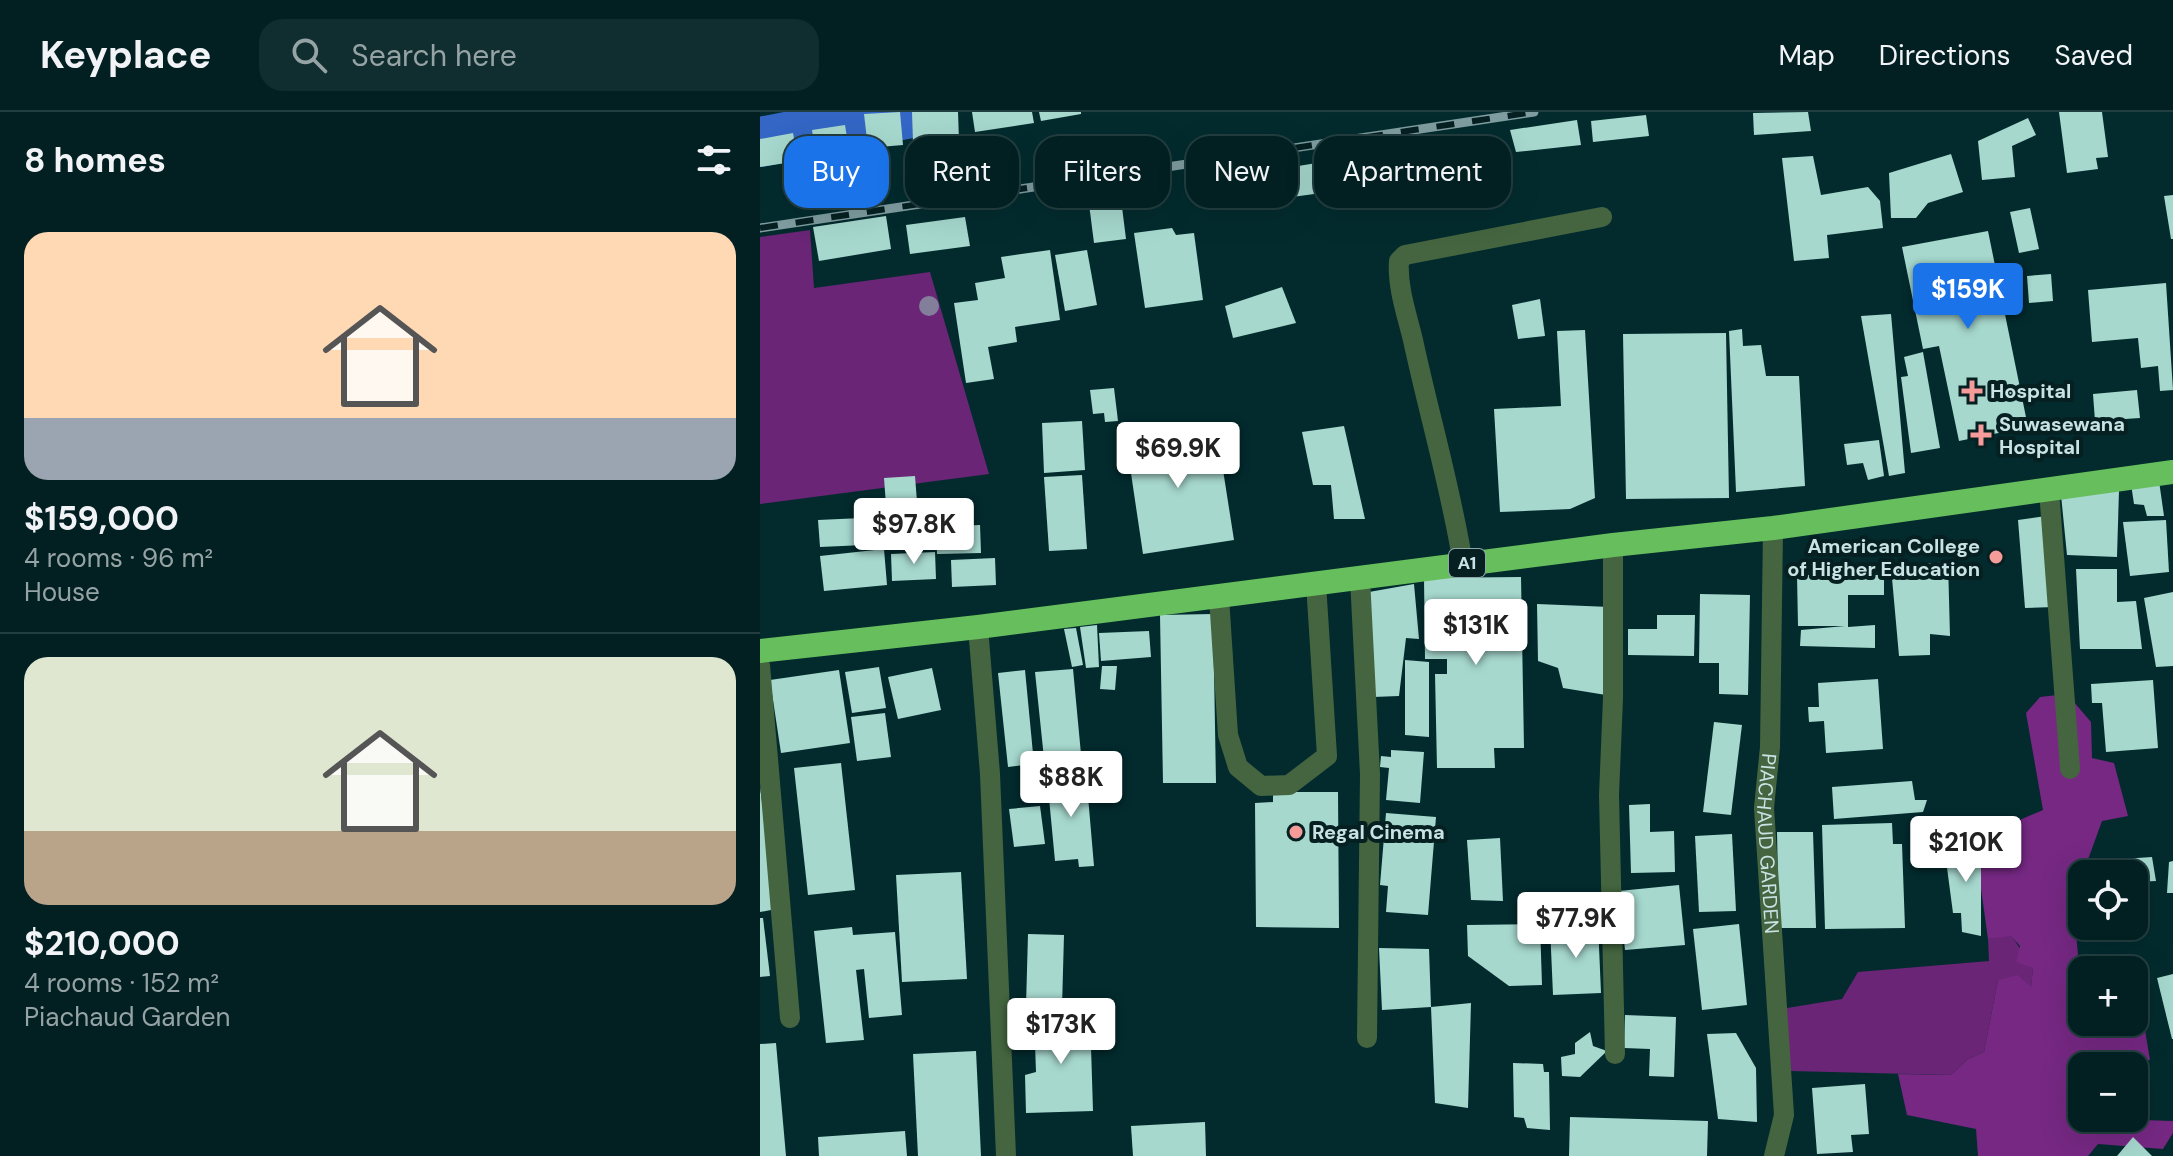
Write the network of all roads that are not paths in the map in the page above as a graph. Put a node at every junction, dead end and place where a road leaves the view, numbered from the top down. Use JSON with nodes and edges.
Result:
{"nodes":[{"id":1,"x":1602,"y":217,"type":"dead end"},
{"id":2,"x":2173,"y":472,"type":"edge"},
{"id":3,"x":2049,"y":490,"type":"junction"},
{"id":4,"x":1773,"y":528,"type":"junction"},
{"id":5,"x":1613,"y":545,"type":"junction"},
{"id":6,"x":1463,"y":564,"type":"junction"},
{"id":7,"x":1360,"y":578,"type":"junction"},
{"id":8,"x":1316,"y":583,"type":"junction"},
{"id":9,"x":1219,"y":597,"type":"junction"},
{"id":10,"x":978,"y":627,"type":"junction"},
{"id":11,"x":760,"y":651,"type":"edge"},
{"id":12,"x":760,"y":665,"type":"edge"},
{"id":13,"x":2070,"y":769,"type":"dead end"},
{"id":14,"x":790,"y":1018,"type":"dead end"},
{"id":15,"x":1367,"y":1038,"type":"dead end"},
{"id":16,"x":1615,"y":1054,"type":"dead end"},
{"id":17,"x":1006,"y":1156,"type":"edge"},
{"id":18,"x":1774,"y":1156,"type":"edge"}],
"edges":[{"from":1,"to":6,"type":"street"},
{"from":2,"to":3,"type":"highway","number":"A1"},
{"from":3,"to":4,"type":"highway","number":"A1"},
{"from":3,"to":13,"type":"street"},
{"from":4,"to":5,"type":"highway","number":"A1"},
{"from":4,"to":18,"type":"street","name":"PIACHAUD GARDEN"},
{"from":5,"to":6,"type":"highway","number":"A1"},
{"from":5,"to":16,"type":"street"},
{"from":6,"to":7,"type":"highway","number":"A1"},
{"from":7,"to":8,"type":"highway","number":"A1"},
{"from":7,"to":15,"type":"street"},
{"from":8,"to":9,"type":"highway","number":"A1"},
{"from":8,"to":9,"type":"street"},
{"from":9,"to":10,"type":"highway","number":"A1"},
{"from":10,"to":11,"type":"highway","number":"A1"},
{"from":10,"to":17,"type":"street"},
{"from":12,"to":14,"type":"street"}]}
